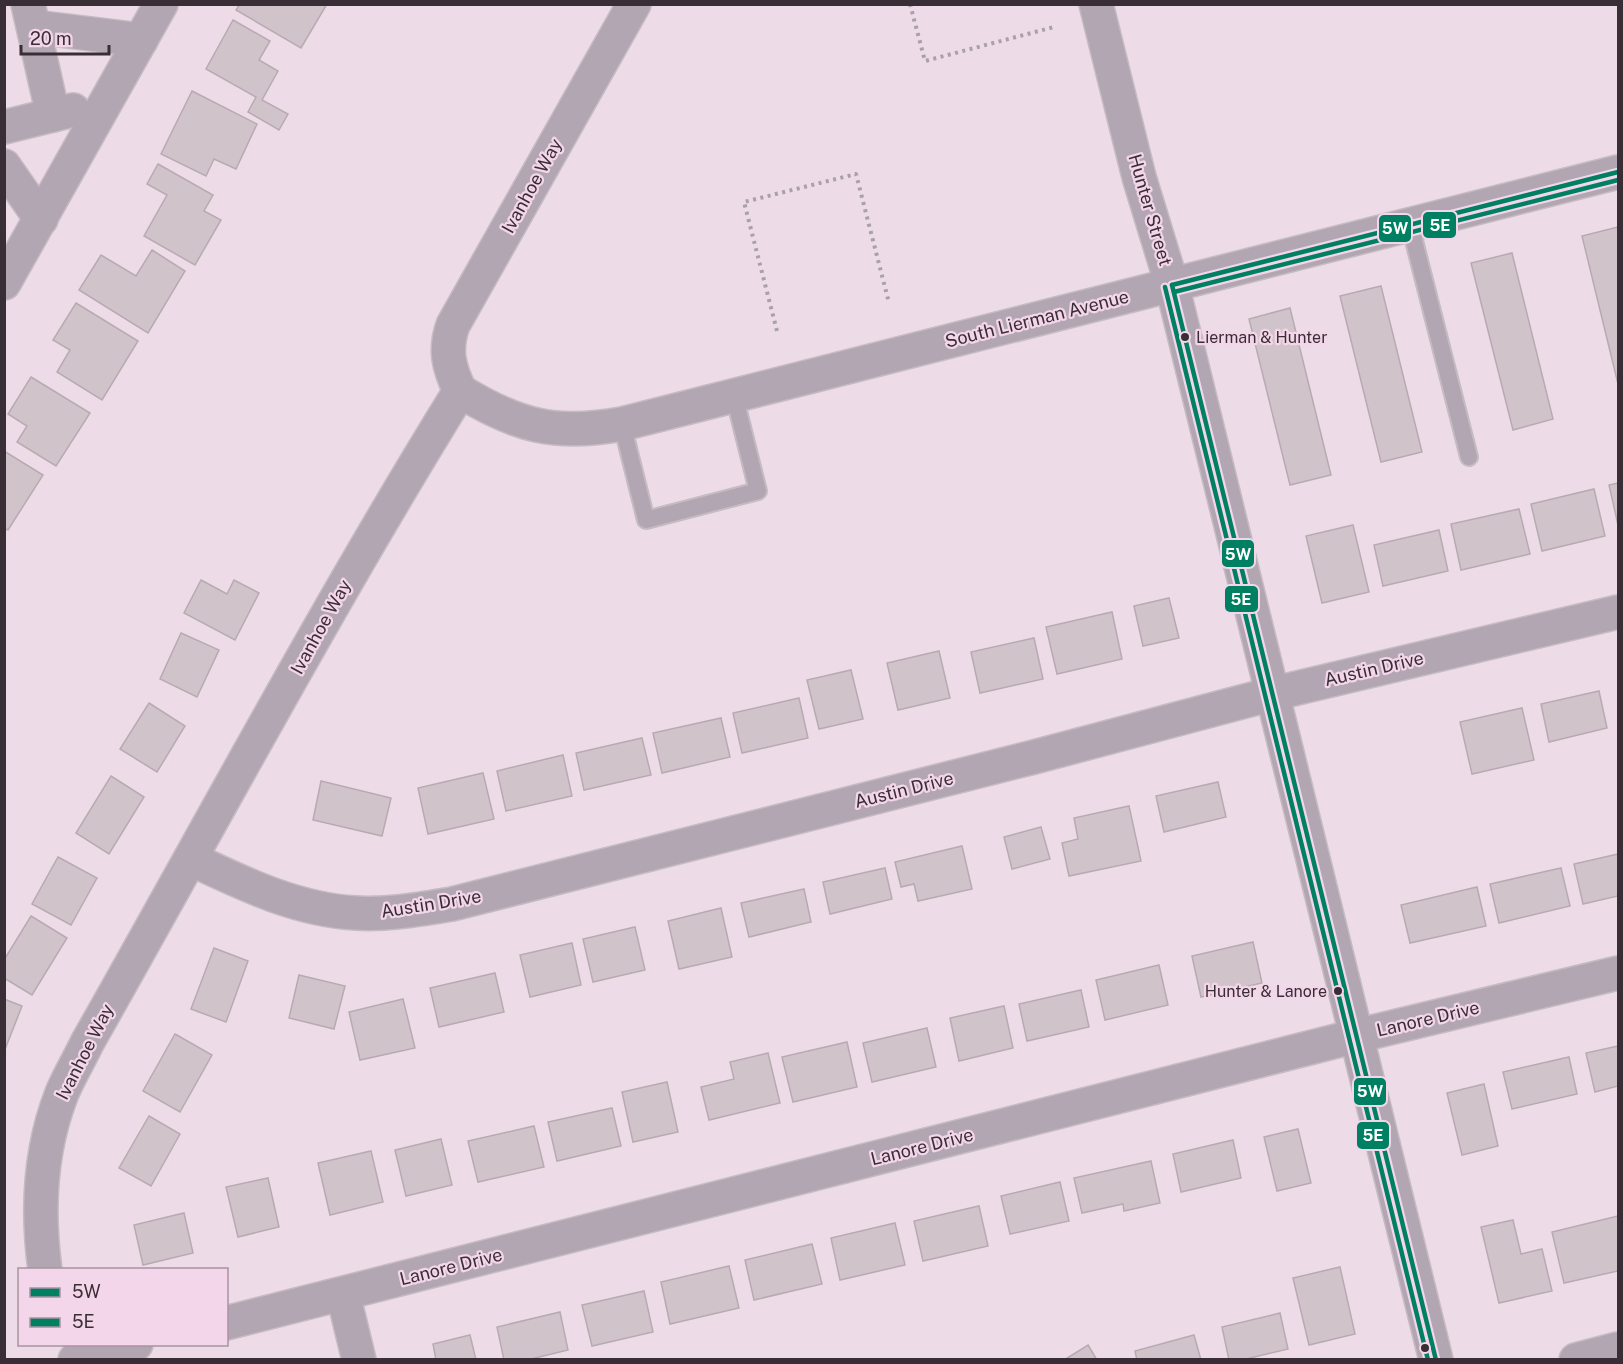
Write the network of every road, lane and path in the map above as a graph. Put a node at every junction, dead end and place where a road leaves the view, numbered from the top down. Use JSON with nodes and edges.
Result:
{"nodes":[{"id":1,"x":161,"y":4,"type":"edge"},
{"id":2,"x":634,"y":4,"type":"edge"},
{"id":3,"x":910,"y":4,"type":"edge"},
{"id":4,"x":1096,"y":4,"type":"edge"},
{"id":5,"x":31,"y":16,"type":"edge"},
{"id":6,"x":1054,"y":27,"type":"dead end"},
{"id":7,"x":141,"y":40,"type":"junction"},
{"id":8,"x":107,"y":101,"type":"junction"},
{"id":9,"x":53,"y":115,"type":"junction"},
{"id":10,"x":4,"y":127,"type":"edge"},
{"id":11,"x":4,"y":166,"type":"edge"},
{"id":12,"x":1618,"y":172,"type":"edge"},
{"id":13,"x":41,"y":219,"type":"junction"},
{"id":14,"x":1410,"y":225,"type":"junction"},
{"id":15,"x":4,"y":284,"type":"edge"},
{"id":16,"x":1172,"y":285,"type":"junction"},
{"id":17,"x":889,"y":303,"type":"dead end"},
{"id":18,"x":777,"y":332,"type":"dead end"},
{"id":19,"x":459,"y":391,"type":"junction"},
{"id":20,"x":735,"y":395,"type":"junction"},
{"id":21,"x":622,"y":424,"type":"junction"},
{"id":22,"x":1470,"y":457,"type":"dead end"},
{"id":23,"x":1618,"y":612,"type":"edge"},
{"id":24,"x":1272,"y":694,"type":"junction"},
{"id":25,"x":191,"y":860,"type":"junction"},
{"id":26,"x":1618,"y":973,"type":"edge"},
{"id":27,"x":1356,"y":1036,"type":"junction"},
{"id":28,"x":45,"y":1268,"type":"edge"},
{"id":29,"x":343,"y":1294,"type":"junction"},
{"id":30,"x":228,"y":1323,"type":"edge"},
{"id":31,"x":128,"y":1346,"type":"edge"},
{"id":32,"x":1618,"y":1349,"type":"edge"},
{"id":33,"x":75,"y":1359,"type":"edge"},
{"id":34,"x":359,"y":1359,"type":"edge"},
{"id":35,"x":1436,"y":1359,"type":"edge"},
{"id":36,"x":1576,"y":1359,"type":"edge"}],
"edges":[{"from":1,"to":7,"type":"street"},
{"from":2,"to":19,"type":"street","name":"Ivanhoe Way"},
{"from":3,"to":6,"type":"path"},
{"from":4,"to":16,"type":"street","name":"Hunter Street"},
{"from":5,"to":7,"type":"street"},
{"from":5,"to":9,"type":"street"},
{"from":7,"to":8,"type":"street"},
{"from":8,"to":9,"type":"street"},
{"from":8,"to":13,"type":"street"},
{"from":9,"to":10,"type":"street"},
{"from":11,"to":13,"type":"street"},
{"from":12,"to":14,"type":"street","name":"South Lierman Avenue"},
{"from":13,"to":15,"type":"street"},
{"from":14,"to":16,"type":"street","name":"South Lierman Avenue"},
{"from":14,"to":22,"type":"lane"},
{"from":16,"to":20,"type":"street","name":"South Lierman Avenue"},
{"from":16,"to":24,"type":"street","name":"Hunter Street"},
{"from":17,"to":18,"type":"path"},
{"from":19,"to":21,"type":"street","name":"South Lierman Avenue"},
{"from":19,"to":25,"type":"street","name":"Ivanhoe Way"},
{"from":20,"to":21,"type":"street","name":"South Lierman Avenue"},
{"from":20,"to":21,"type":"lane"},
{"from":23,"to":24,"type":"street","name":"Austin Drive"},
{"from":24,"to":25,"type":"street","name":"Austin Drive"},
{"from":24,"to":27,"type":"street","name":"Hunter Street"},
{"from":25,"to":28,"type":"street","name":"Ivanhoe Way"},
{"from":26,"to":27,"type":"street","name":"Lanore Drive"},
{"from":27,"to":29,"type":"street","name":"Lanore Drive"},
{"from":27,"to":35,"type":"street","name":"Hunter Street"},
{"from":29,"to":30,"type":"street","name":"Lanore Drive"},
{"from":29,"to":34,"type":"street"},
{"from":31,"to":33,"type":"street"},
{"from":32,"to":36,"type":"street"}]}
